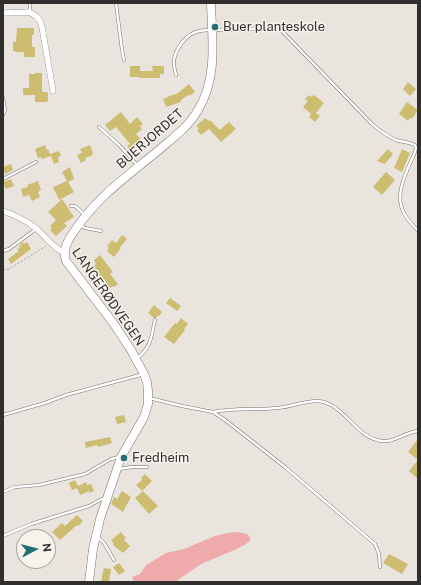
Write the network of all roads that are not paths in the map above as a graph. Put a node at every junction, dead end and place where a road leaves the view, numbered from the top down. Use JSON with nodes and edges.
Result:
{"nodes":[{"id":1,"x":30,"y":3,"type":"edge"},
{"id":2,"x":116,"y":3,"type":"edge"},
{"id":3,"x":211,"y":3,"type":"edge"},
{"id":4,"x":30,"y":12,"type":"junction"},
{"id":5,"x":3,"y":13,"type":"edge"},
{"id":6,"x":212,"y":30,"type":"junction"},
{"id":7,"x":124,"y":60,"type":"dead end"},
{"id":8,"x":176,"y":75,"type":"dead end"},
{"id":9,"x":53,"y":91,"type":"dead end"},
{"id":10,"x":3,"y":98,"type":"edge"},
{"id":11,"x":3,"y":115,"type":"edge"},
{"id":12,"x":99,"y":127,"type":"dead end"},
{"id":13,"x":36,"y":162,"type":"dead end"},
{"id":14,"x":139,"y":166,"type":"junction"},
{"id":15,"x":3,"y":179,"type":"edge"},
{"id":16,"x":71,"y":206,"type":"dead end"},
{"id":17,"x":3,"y":211,"type":"edge"},
{"id":18,"x":85,"y":215,"type":"junction"},
{"id":19,"x":79,"y":224,"type":"junction"},
{"id":20,"x":36,"y":229,"type":"junction"},
{"id":21,"x":101,"y":231,"type":"dead end"},
{"id":22,"x":418,"y":231,"type":"edge"},
{"id":23,"x":3,"y":251,"type":"edge"},
{"id":24,"x":64,"y":252,"type":"junction"},
{"id":25,"x":155,"y":320,"type":"dead end"},
{"id":26,"x":136,"y":359,"type":"junction"},
{"id":27,"x":144,"y":374,"type":"junction"},
{"id":28,"x":148,"y":398,"type":"junction"},
{"id":29,"x":213,"y":412,"type":"junction"},
{"id":30,"x":3,"y":415,"type":"edge"},
{"id":31,"x":418,"y":431,"type":"edge"},
{"id":32,"x":121,"y":457,"type":"junction"},
{"id":33,"x":147,"y":467,"type":"dead end"},
{"id":34,"x":117,"y":468,"type":"junction"},
{"id":35,"x":3,"y":492,"type":"edge"},
{"id":36,"x":107,"y":499,"type":"junction"},
{"id":37,"x":3,"y":536,"type":"edge"},
{"id":38,"x":95,"y":536,"type":"junction"},
{"id":39,"x":114,"y":560,"type":"dead end"},
{"id":40,"x":380,"y":567,"type":"dead end"},
{"id":41,"x":89,"y":582,"type":"edge"}],
"edges":[{"from":1,"to":4,"type":"lane"},
{"from":2,"to":7,"type":"lane"},
{"from":3,"to":6,"type":"main road","name":"BUERJORDET"},
{"from":4,"to":5,"type":"street"},
{"from":4,"to":9,"type":"street"},
{"from":6,"to":8,"type":"lane"},
{"from":6,"to":14,"type":"main road","name":"BUERJORDET"},
{"from":6,"to":22,"type":"lane"},
{"from":10,"to":11,"type":"lane"},
{"from":12,"to":14,"type":"lane"},
{"from":13,"to":15,"type":"lane"},
{"from":14,"to":18,"type":"main road","name":"BUERJORDET"},
{"from":16,"to":18,"type":"lane"},
{"from":17,"to":20,"type":"street","name":"LANGERØDVEGEN"},
{"from":18,"to":19,"type":"main road","name":"BUERJORDET"},
{"from":19,"to":21,"type":"lane"},
{"from":19,"to":24,"type":"main road","name":"BUERJORDET"},
{"from":20,"to":23,"type":"lane"},
{"from":20,"to":24,"type":"street","name":"LANGERØDVEGEN"},
{"from":24,"to":26,"type":"main road","name":"LANGERØDVEGEN"},
{"from":25,"to":26,"type":"lane"},
{"from":26,"to":27,"type":"main road","name":"LANGERØDVEGEN"},
{"from":27,"to":28,"type":"main road","name":"LANGERØDVEGEN"},
{"from":27,"to":30,"type":"lane"},
{"from":28,"to":29,"type":"lane"},
{"from":28,"to":32,"type":"main road","name":"LANGERØDVEGEN"},
{"from":29,"to":31,"type":"lane"},
{"from":29,"to":40,"type":"lane"},
{"from":32,"to":34,"type":"main road","name":"LANGERØDVEGEN"},
{"from":32,"to":35,"type":"lane"},
{"from":33,"to":34,"type":"lane"},
{"from":34,"to":36,"type":"main road","name":"LANGERØDVEGEN"},
{"from":36,"to":37,"type":"lane"},
{"from":36,"to":38,"type":"main road","name":"LANGERØDVEGEN"},
{"from":38,"to":39,"type":"lane"},
{"from":38,"to":41,"type":"main road","name":"LANGERØDVEGEN"}]}
